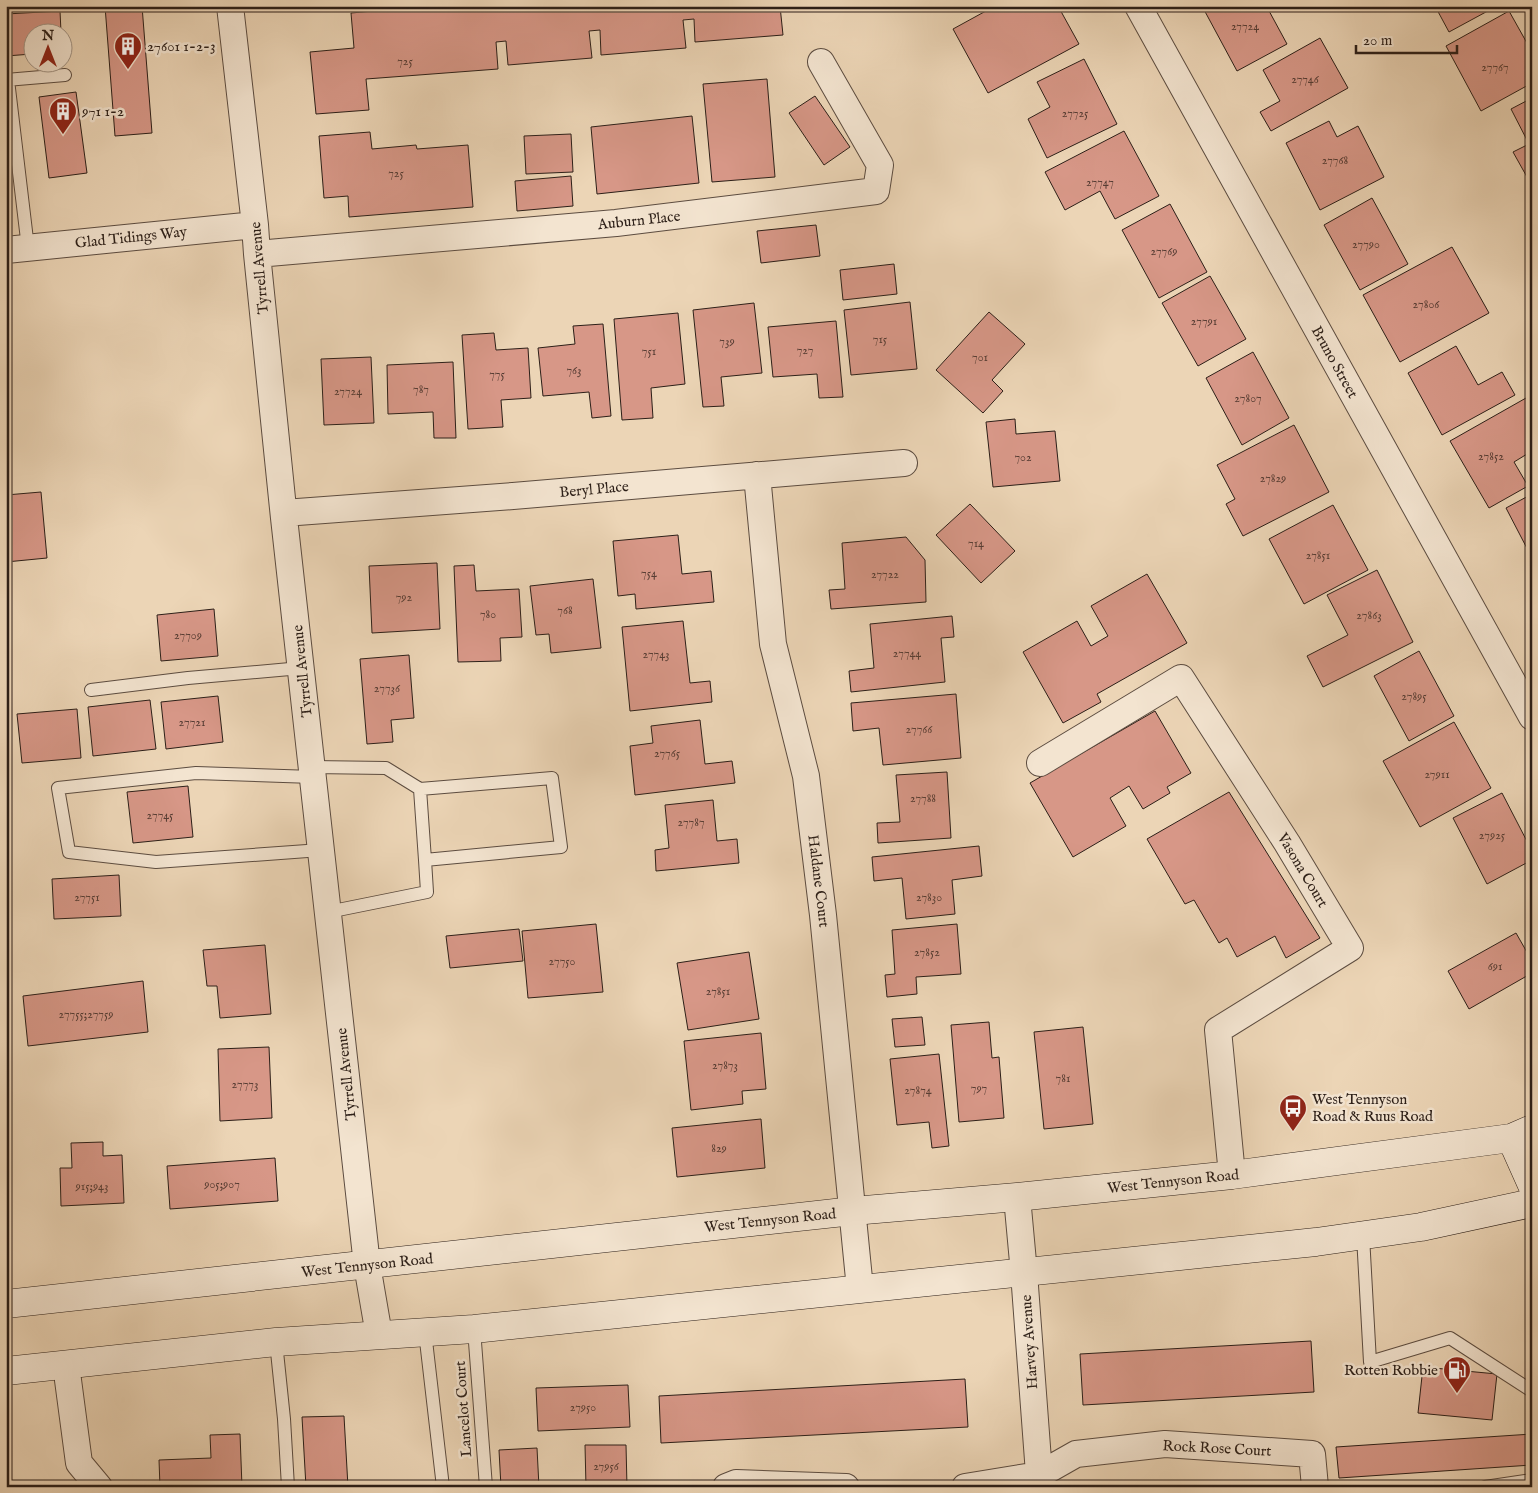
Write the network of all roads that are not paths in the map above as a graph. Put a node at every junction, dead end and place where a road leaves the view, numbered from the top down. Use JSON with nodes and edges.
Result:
{"nodes":[{"id":1,"x":230,"y":6,"type":"edge"},
{"id":2,"x":1138,"y":6,"type":"edge"},
{"id":3,"x":821,"y":62,"type":"dead end"},
{"id":4,"x":65,"y":75,"type":"dead end"},
{"id":5,"x":7,"y":80,"type":"edge"},
{"id":6,"x":255,"y":225,"type":"junction"},
{"id":7,"x":17,"y":249,"type":"edge"},
{"id":8,"x":257,"y":254,"type":"junction"},
{"id":9,"x":904,"y":463,"type":"dead end"},
{"id":10,"x":757,"y":475,"type":"junction"},
{"id":11,"x":284,"y":513,"type":"junction"},
{"id":12,"x":302,"y":668,"type":"junction"},
{"id":13,"x":91,"y":690,"type":"dead end"},
{"id":14,"x":1532,"y":717,"type":"edge"},
{"id":15,"x":1040,"y":763,"type":"dead end"},
{"id":16,"x":312,"y":772,"type":"junction"},
{"id":17,"x":420,"y":789,"type":"junction"},
{"id":18,"x":321,"y":850,"type":"junction"},
{"id":19,"x":425,"y":860,"type":"junction"},
{"id":20,"x":328,"y":912,"type":"junction"},
{"id":21,"x":1521,"y":1134,"type":"edge"},
{"id":22,"x":1232,"y":1175,"type":"junction"},
{"id":23,"x":1532,"y":1184,"type":"edge"},
{"id":24,"x":1017,"y":1197,"type":"junction"},
{"id":25,"x":1532,"y":1203,"type":"edge"},
{"id":26,"x":852,"y":1211,"type":"junction"},
{"id":27,"x":1363,"y":1236,"type":"junction"},
{"id":28,"x":367,"y":1265,"type":"junction"},
{"id":29,"x":1024,"y":1273,"type":"junction"},
{"id":30,"x":860,"y":1290,"type":"junction"},
{"id":31,"x":6,"y":1304,"type":"edge"},
{"id":32,"x":474,"y":1329,"type":"junction"},
{"id":33,"x":426,"y":1332,"type":"junction"},
{"id":34,"x":379,"y":1335,"type":"junction"},
{"id":35,"x":276,"y":1342,"type":"junction"},
{"id":36,"x":66,"y":1365,"type":"junction"},
{"id":37,"x":6,"y":1371,"type":"edge"},
{"id":38,"x":1532,"y":1391,"type":"edge"},
{"id":39,"x":1532,"y":1480,"type":"edge"},
{"id":40,"x":1040,"y":1481,"type":"edge"},
{"id":41,"x":99,"y":1487,"type":"edge"},
{"id":42,"x":288,"y":1487,"type":"edge"},
{"id":43,"x":443,"y":1487,"type":"edge"},
{"id":44,"x":486,"y":1487,"type":"edge"},
{"id":45,"x":726,"y":1487,"type":"edge"},
{"id":46,"x":846,"y":1487,"type":"edge"},
{"id":47,"x":965,"y":1487,"type":"edge"},
{"id":48,"x":1315,"y":1487,"type":"edge"},
{"id":49,"x":1484,"y":1487,"type":"edge"}],
"edges":[{"from":1,"to":6,"type":"street","name":"Tyrrell Avenue"},
{"from":2,"to":14,"type":"street","name":"Bruno Street"},
{"from":3,"to":8,"type":"street","name":"Auburn Place"},
{"from":4,"to":5,"type":"lane"},
{"from":5,"to":7,"type":"lane"},
{"from":6,"to":7,"type":"street","name":"Glad Tidings Way"},
{"from":6,"to":8,"type":"street","name":"Tyrrell Avenue"},
{"from":8,"to":11,"type":"street","name":"Tyrrell Avenue"},
{"from":9,"to":10,"type":"street","name":"Beryl Place"},
{"from":10,"to":11,"type":"street","name":"Beryl Place"},
{"from":10,"to":26,"type":"street","name":"Haldane Court"},
{"from":11,"to":12,"type":"street","name":"Tyrrell Avenue"},
{"from":12,"to":13,"type":"lane"},
{"from":12,"to":16,"type":"street","name":"Tyrrell Avenue"},
{"from":15,"to":22,"type":"street","name":"Vasona Court"},
{"from":16,"to":17,"type":"lane"},
{"from":16,"to":18,"type":"street","name":"Tyrrell Avenue"},
{"from":16,"to":18,"type":"lane"},
{"from":17,"to":19,"type":"lane"},
{"from":17,"to":19,"type":"lane"},
{"from":18,"to":20,"type":"street","name":"Tyrrell Avenue"},
{"from":19,"to":20,"type":"lane"},
{"from":20,"to":28,"type":"street","name":"Tyrrell Avenue"},
{"from":21,"to":22,"type":"main road","name":"West Tennyson Road"},
{"from":21,"to":23,"type":"main road"},
{"from":22,"to":24,"type":"main road","name":"West Tennyson Road"},
{"from":24,"to":26,"type":"main road","name":"West Tennyson Road"},
{"from":24,"to":29,"type":"street","name":"Harvey Avenue"},
{"from":25,"to":27,"type":"main road"},
{"from":26,"to":28,"type":"main road","name":"West Tennyson Road"},
{"from":26,"to":30,"type":"street","name":"Haldane Court"},
{"from":27,"to":29,"type":"main road"},
{"from":27,"to":38,"type":"lane"},
{"from":28,"to":31,"type":"main road","name":"West Tennyson Road"},
{"from":28,"to":34,"type":"street","name":"Tyrrell Avenue"},
{"from":29,"to":30,"type":"main road"},
{"from":29,"to":40,"type":"street","name":"Harvey Avenue"},
{"from":30,"to":32,"type":"main road"},
{"from":32,"to":33,"type":"main road"},
{"from":32,"to":44,"type":"lane","name":"Lancelot Court"},
{"from":33,"to":34,"type":"main road"},
{"from":33,"to":43,"type":"lane"},
{"from":34,"to":35,"type":"main road"},
{"from":35,"to":36,"type":"main road"},
{"from":35,"to":42,"type":"lane"},
{"from":36,"to":37,"type":"main road"},
{"from":36,"to":41,"type":"street"},
{"from":39,"to":49,"type":"lane"},
{"from":40,"to":47,"type":"street"},
{"from":40,"to":48,"type":"street","name":"Rock Rose Court"},
{"from":45,"to":46,"type":"street"}]}
